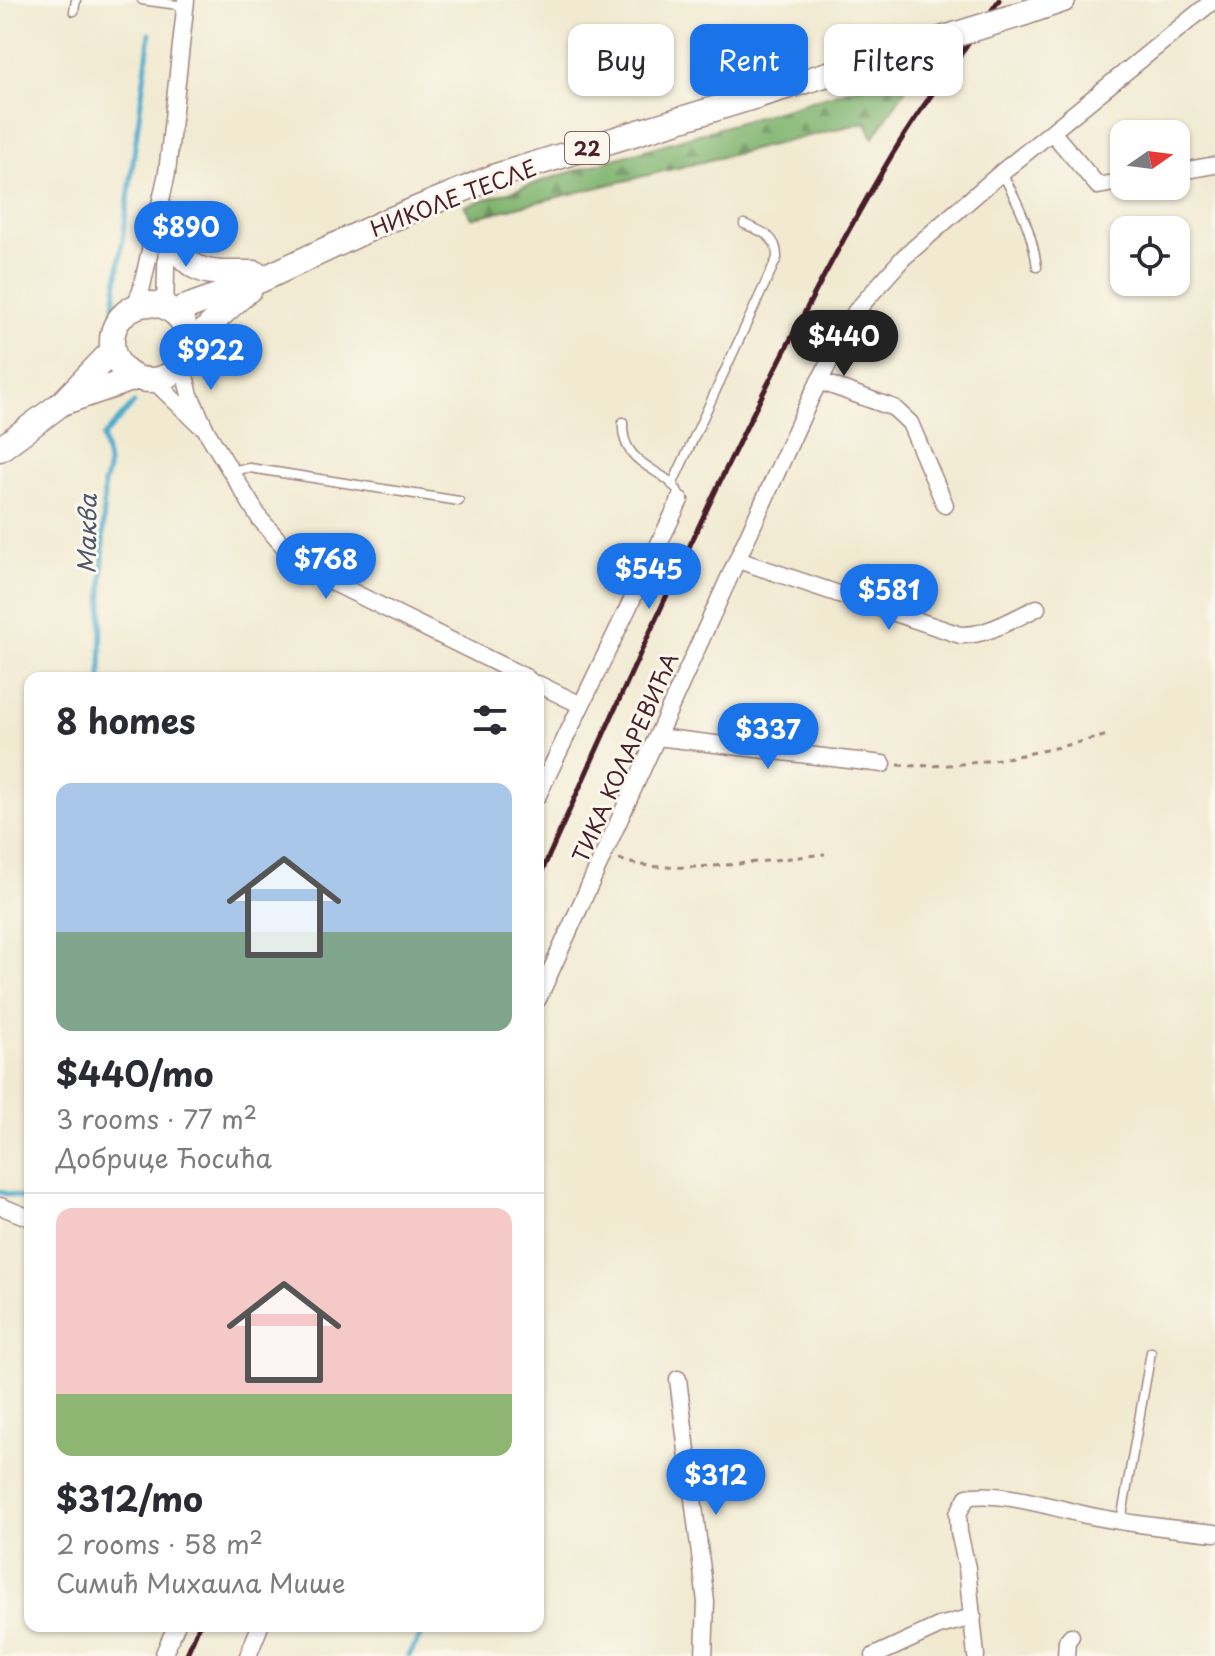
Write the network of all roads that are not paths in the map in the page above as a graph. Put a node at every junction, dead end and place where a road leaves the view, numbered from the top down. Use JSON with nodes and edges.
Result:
{"nodes":[{"id":1,"x":76,"y":0,"type":"edge"},
{"id":2,"x":142,"y":0,"type":"edge"},
{"id":3,"x":1063,"y":0,"type":"edge"},
{"id":4,"x":1214,"y":0,"type":"edge"},
{"id":5,"x":186,"y":3,"type":"edge"},
{"id":6,"x":74,"y":11,"type":"dead end"},
{"id":7,"x":1052,"y":132,"type":"junction"},
{"id":8,"x":1215,"y":165,"type":"edge"},
{"id":9,"x":1190,"y":169,"type":"edge"},
{"id":10,"x":1002,"y":172,"type":"junction"},
{"id":11,"x":167,"y":173,"type":"junction"},
{"id":12,"x":1110,"y":184,"type":"edge"},
{"id":13,"x":744,"y":224,"type":"dead end"},
{"id":14,"x":167,"y":230,"type":"junction"},
{"id":15,"x":1037,"y":267,"type":"dead end"},
{"id":16,"x":269,"y":276,"type":"junction"},
{"id":17,"x":134,"y":307,"type":"junction"},
{"id":18,"x":169,"y":309,"type":"junction"},
{"id":19,"x":112,"y":351,"type":"junction"},
{"id":20,"x":184,"y":359,"type":"junction"},
{"id":21,"x":144,"y":379,"type":"junction"},
{"id":22,"x":819,"y":381,"type":"junction"},
{"id":23,"x":62,"y":403,"type":"junction"},
{"id":24,"x":623,"y":422,"type":"dead end"},
{"id":25,"x":207,"y":432,"type":"junction"},
{"id":26,"x":0,"y":449,"type":"edge"},
{"id":27,"x":230,"y":470,"type":"junction"},
{"id":28,"x":676,"y":493,"type":"junction"},
{"id":29,"x":459,"y":501,"type":"dead end"},
{"id":30,"x":945,"y":505,"type":"dead end"},
{"id":31,"x":738,"y":560,"type":"junction"},
{"id":32,"x":1037,"y":608,"type":"dead end"},
{"id":33,"x":515,"y":672,"type":"edge"},
{"id":34,"x":544,"y":687,"type":"edge"},
{"id":35,"x":581,"y":705,"type":"junction"},
{"id":36,"x":657,"y":737,"type":"junction"},
{"id":37,"x":883,"y":764,"type":"road end"},
{"id":38,"x":544,"y":782,"type":"edge"},
{"id":39,"x":544,"y":986,"type":"edge"},
{"id":40,"x":0,"y":1206,"type":"edge"},
{"id":41,"x":24,"y":1216,"type":"edge"},
{"id":42,"x":1151,"y":1352,"type":"dead end"},
{"id":43,"x":678,"y":1379,"type":"dead end"},
{"id":44,"x":1121,"y":1521,"type":"junction"},
{"id":45,"x":1215,"y":1533,"type":"edge"},
{"id":46,"x":973,"y":1617,"type":"junction"},
{"id":47,"x":173,"y":1632,"type":"edge"},
{"id":48,"x":258,"y":1632,"type":"edge"},
{"id":49,"x":1071,"y":1636,"type":"dead end"},
{"id":50,"x":163,"y":1656,"type":"edge"},
{"id":51,"x":248,"y":1656,"type":"edge"},
{"id":52,"x":704,"y":1656,"type":"edge"},
{"id":53,"x":874,"y":1656,"type":"edge"},
{"id":54,"x":976,"y":1656,"type":"edge"},
{"id":55,"x":1066,"y":1656,"type":"edge"}],
"edges":[{"from":1,"to":6,"type":"lane"},
{"from":2,"to":5,"type":"lane"},
{"from":3,"to":16,"type":"main road","name":"НИКОЛЕ ТЕСЛЕ","number":"22","bridge":true},
{"from":4,"to":7,"type":"street","name":"ТИКА КОЛАРЕВИЋА"},
{"from":5,"to":11,"type":"street"},
{"from":7,"to":10,"type":"street","name":"ТИКА КОЛАРЕВИЋА"},
{"from":7,"to":12,"type":"street"},
{"from":8,"to":9,"type":"street"},
{"from":10,"to":15,"type":"lane"},
{"from":10,"to":22,"type":"street","name":"ТИКА КОЛАРЕВИЋА"},
{"from":11,"to":14,"type":"street"},
{"from":11,"to":17,"type":"street"},
{"from":13,"to":28,"type":"lane"},
{"from":14,"to":16,"type":"main road"},
{"from":14,"to":18,"type":"street"},
{"from":16,"to":18,"type":"main road","name":"НИКОЛЕ ТЕСЛЕ","number":"22"},
{"from":16,"to":20,"type":"main road","name":"НИКОЛЕ ТЕСЛЕ","number":"22"},
{"from":17,"to":18,"type":"main road","number":"22"},
{"from":17,"to":19,"type":"main road","number":"22"},
{"from":18,"to":20,"type":"main road"},
{"from":19,"to":21,"type":"main road"},
{"from":19,"to":23,"type":"main road","number":"22"},
{"from":20,"to":21,"type":"main road","number":"22"},
{"from":20,"to":25,"type":"street"},
{"from":21,"to":23,"type":"main road","number":"22"},
{"from":21,"to":25,"type":"street"},
{"from":22,"to":30,"type":"street"},
{"from":22,"to":31,"type":"street","name":"ТИКА КОЛАРЕВИЋА"},
{"from":23,"to":26,"type":"main road","number":"22"},
{"from":24,"to":28,"type":"lane"},
{"from":25,"to":27,"type":"street"},
{"from":27,"to":29,"type":"lane"},
{"from":27,"to":33,"type":"street"},
{"from":28,"to":35,"type":"street"},
{"from":31,"to":32,"type":"street"},
{"from":31,"to":36,"type":"street","name":"ТИКА КОЛАРЕВИЋА"},
{"from":34,"to":35,"type":"street"},
{"from":35,"to":38,"type":"street"},
{"from":36,"to":37,"type":"street"},
{"from":36,"to":39,"type":"street","name":"ТИКА КОЛАРЕВИЋА"},
{"from":40,"to":41,"type":"street"},
{"from":42,"to":44,"type":"lane"},
{"from":43,"to":52,"type":"street"},
{"from":44,"to":45,"type":"street"},
{"from":44,"to":46,"type":"street"},
{"from":46,"to":53,"type":"street"},
{"from":46,"to":54,"type":"street"},
{"from":47,"to":50,"type":"street"},
{"from":48,"to":51,"type":"street"},
{"from":49,"to":55,"type":"street"}]}
